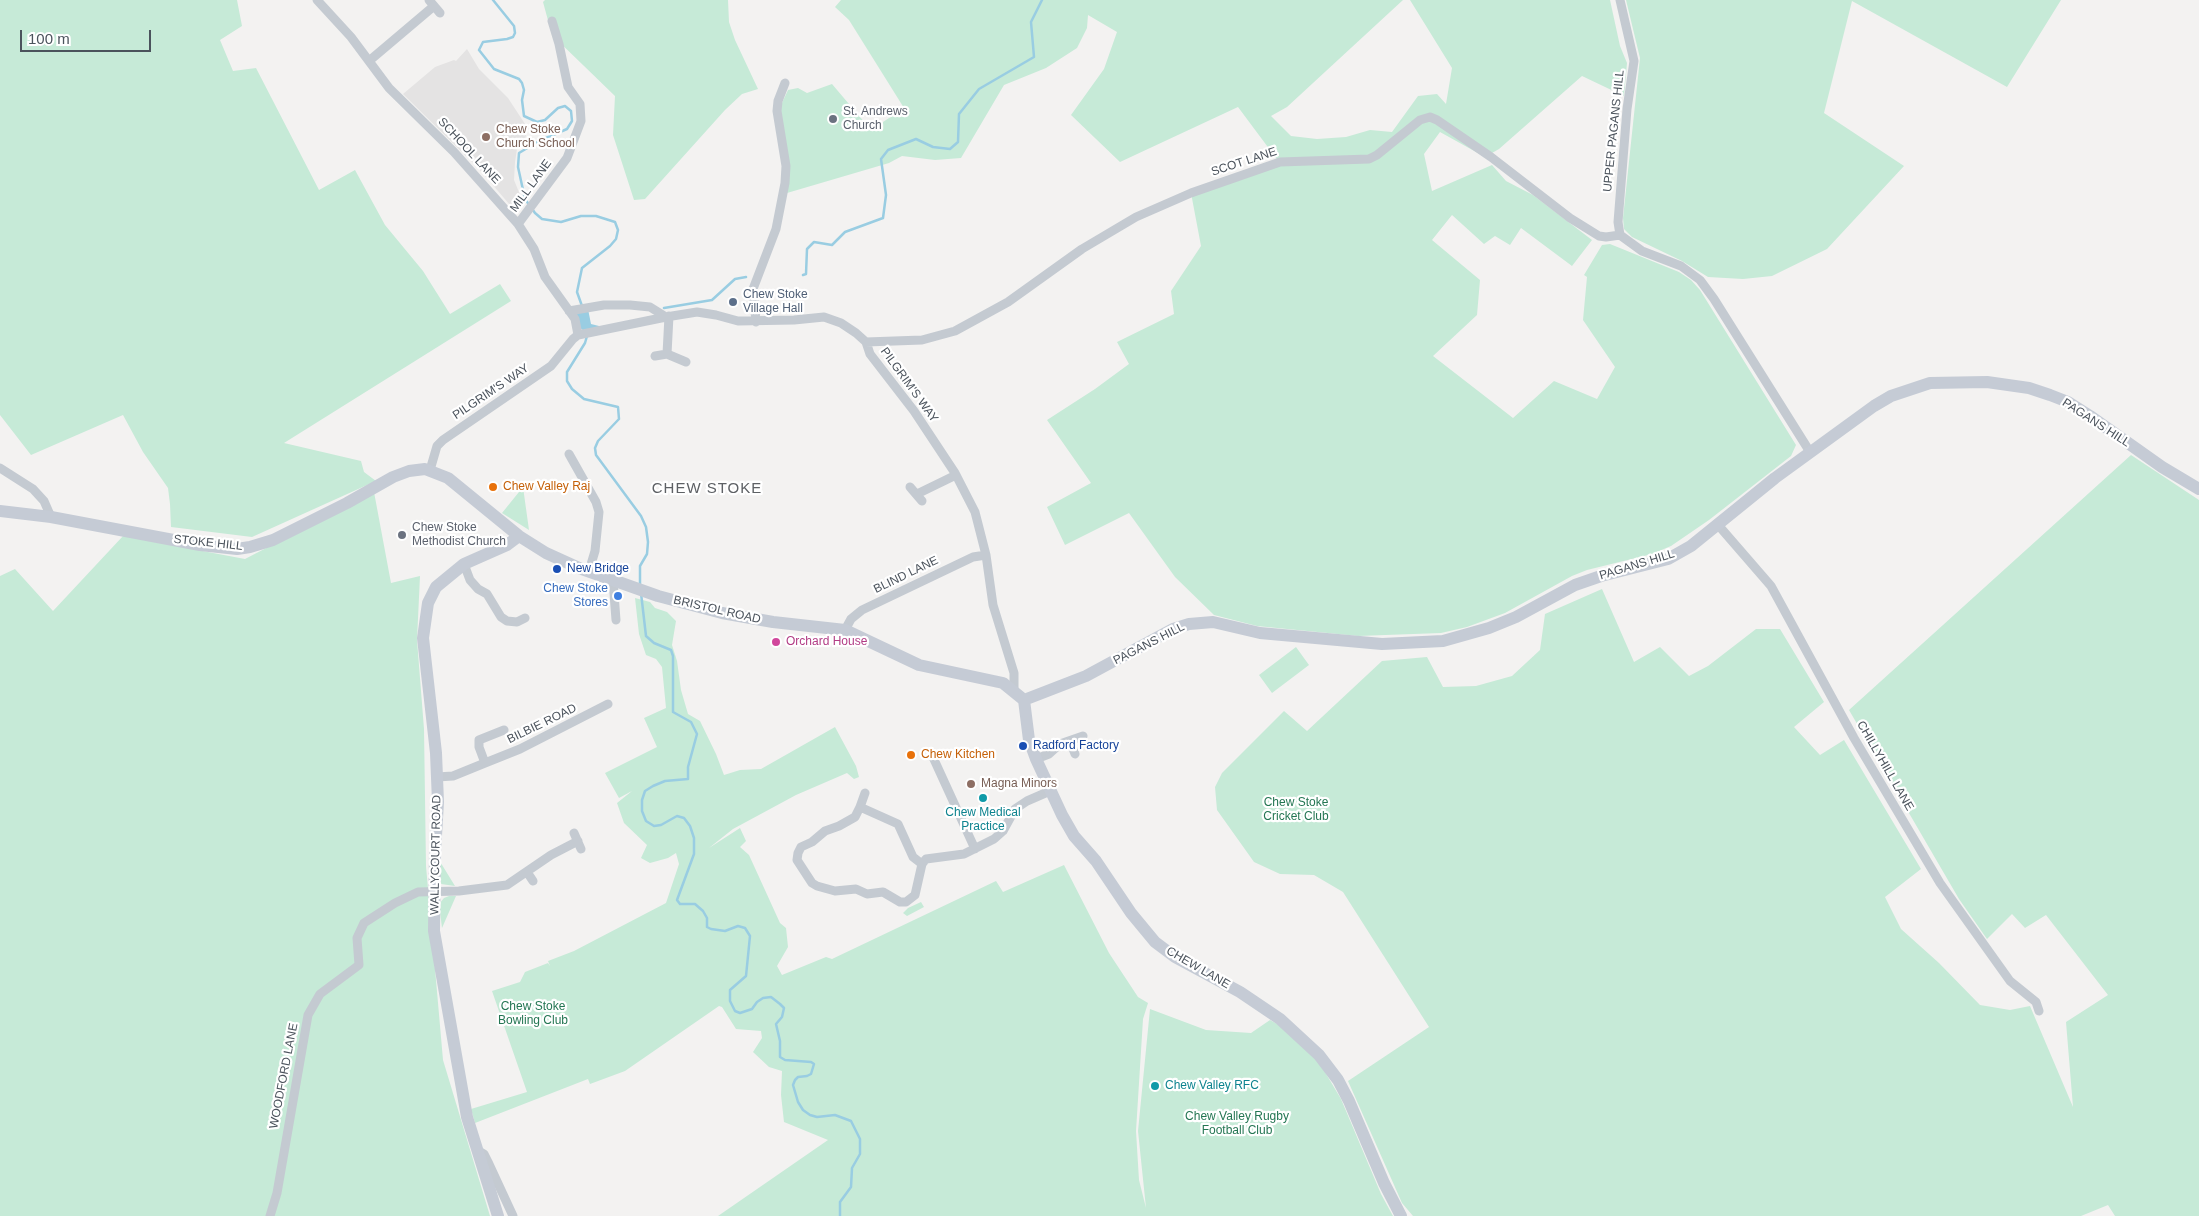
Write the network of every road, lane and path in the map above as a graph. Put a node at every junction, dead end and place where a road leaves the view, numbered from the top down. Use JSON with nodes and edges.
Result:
{"nodes":[{"id":1,"x":317,"y":0,"type":"edge"},
{"id":2,"x":1620,"y":0,"type":"edge"},
{"id":3,"x":434,"y":6,"type":"edge"},
{"id":4,"x":552,"y":21,"type":"dead end"},
{"id":5,"x":369,"y":60,"type":"junction"},
{"id":6,"x":785,"y":83,"type":"dead end"},
{"id":7,"x":518,"y":224,"type":"junction"},
{"id":8,"x":1620,"y":235,"type":"junction"},
{"id":9,"x":574,"y":310,"type":"junction"},
{"id":10,"x":667,"y":317,"type":"junction"},
{"id":11,"x":756,"y":322,"type":"junction"},
{"id":12,"x":580,"y":335,"type":"junction"},
{"id":13,"x":866,"y":342,"type":"junction"},
{"id":14,"x":667,"y":354,"type":"junction"},
{"id":15,"x":655,"y":356,"type":"dead end"},
{"id":16,"x":686,"y":362,"type":"dead end"},
{"id":17,"x":1810,"y":452,"type":"junction"},
{"id":18,"x":569,"y":454,"type":"dead end"},
{"id":19,"x":0,"y":468,"type":"edge"},
{"id":20,"x":430,"y":470,"type":"junction"},
{"id":21,"x":956,"y":475,"type":"junction"},
{"id":22,"x":910,"y":487,"type":"dead end"},
{"id":23,"x":2199,"y":489,"type":"edge"},
{"id":24,"x":0,"y":511,"type":"edge"},
{"id":25,"x":51,"y":517,"type":"junction"},
{"id":26,"x":1719,"y":526,"type":"junction"},
{"id":27,"x":519,"y":536,"type":"junction"},
{"id":28,"x":986,"y":554,"type":"junction"},
{"id":29,"x":464,"y":564,"type":"junction"},
{"id":30,"x":589,"y":571,"type":"junction"},
{"id":31,"x":613,"y":580,"type":"junction"},
{"id":32,"x":525,"y":618,"type":"dead end"},
{"id":33,"x":616,"y":620,"type":"dead end"},
{"id":34,"x":845,"y":630,"type":"junction"},
{"id":35,"x":1014,"y":690,"type":"junction"},
{"id":36,"x":1024,"y":700,"type":"junction"},
{"id":37,"x":608,"y":704,"type":"dead end"},
{"id":38,"x":504,"y":730,"type":"dead end"},
{"id":39,"x":1083,"y":736,"type":"dead end"},
{"id":40,"x":1070,"y":741,"type":"junction"},
{"id":41,"x":1075,"y":754,"type":"dead end"},
{"id":42,"x":932,"y":755,"type":"dead end"},
{"id":43,"x":1036,"y":760,"type":"junction"},
{"id":44,"x":486,"y":763,"type":"junction"},
{"id":45,"x":437,"y":777,"type":"junction"},
{"id":46,"x":1050,"y":791,"type":"junction"},
{"id":47,"x":865,"y":793,"type":"dead end"},
{"id":48,"x":860,"y":807,"type":"junction"},
{"id":49,"x":578,"y":841,"type":"dead end"},
{"id":50,"x":975,"y":849,"type":"junction"},
{"id":51,"x":922,"y":864,"type":"junction"},
{"id":52,"x":527,"y":872,"type":"junction"},
{"id":53,"x":533,"y":881,"type":"dead end"},
{"id":54,"x":434,"y":892,"type":"junction"},
{"id":55,"x":2039,"y":1011,"type":"dead end"},
{"id":56,"x":476,"y":1149,"type":"junction"},
{"id":57,"x":270,"y":1216,"type":"edge"},
{"id":58,"x":498,"y":1216,"type":"edge"},
{"id":59,"x":513,"y":1216,"type":"edge"},
{"id":60,"x":1401,"y":1216,"type":"edge"}],
"edges":[{"from":1,"to":5,"type":"street","name":"SCHOOL LANE"},
{"from":2,"to":8,"type":"street","name":"UPPER PAGANS HILL"},
{"from":3,"to":5,"type":"street"},
{"from":4,"to":7,"type":"street","name":"MILL LANE"},
{"from":5,"to":7,"type":"street","name":"SCHOOL LANE"},
{"from":6,"to":11,"type":"street"},
{"from":7,"to":9,"type":"street","name":"SCHOOL LANE"},
{"from":8,"to":13,"type":"street","name":"SCOT LANE"},
{"from":8,"to":17,"type":"street"},
{"from":9,"to":10,"type":"street"},
{"from":9,"to":12,"type":"street","name":"SCHOOL LANE"},
{"from":10,"to":11,"type":"street","name":"PILGRIM'S WAY"},
{"from":10,"to":12,"type":"street","name":"PILGRIM'S WAY"},
{"from":10,"to":14,"type":"street"},
{"from":11,"to":13,"type":"street","name":"PILGRIM'S WAY"},
{"from":12,"to":20,"type":"street","name":"PILGRIM'S WAY"},
{"from":13,"to":21,"type":"street","name":"PILGRIM'S WAY"},
{"from":14,"to":15,"type":"street"},
{"from":14,"to":16,"type":"street"},
{"from":17,"to":23,"type":"street","name":"PAGANS HILL"},
{"from":17,"to":26,"type":"street","name":"PAGANS HILL"},
{"from":18,"to":30,"type":"street"},
{"from":19,"to":25,"type":"street"},
{"from":20,"to":25,"type":"street","name":"STOKE HILL"},
{"from":20,"to":27,"type":"street","name":"BRISTOL ROAD"},
{"from":21,"to":22,"type":"street"},
{"from":21,"to":28,"type":"street","name":"PILGRIM'S WAY"},
{"from":24,"to":25,"type":"street","name":"STOKE HILL"},
{"from":26,"to":36,"type":"street","name":"PAGANS HILL"},
{"from":26,"to":55,"type":"street","name":"CHILLYHILL LANE"},
{"from":27,"to":29,"type":"street","name":"WALLYCOURT ROAD"},
{"from":27,"to":30,"type":"street","name":"BRISTOL ROAD"},
{"from":28,"to":34,"type":"street","name":"BLIND LANE"},
{"from":28,"to":35,"type":"street","name":"PILGRIM'S WAY"},
{"from":29,"to":32,"type":"street"},
{"from":29,"to":45,"type":"street","name":"WALLYCOURT ROAD"},
{"from":30,"to":31,"type":"street","name":"BRISTOL ROAD"},
{"from":31,"to":33,"type":"street"},
{"from":31,"to":34,"type":"street","name":"BRISTOL ROAD"},
{"from":34,"to":35,"type":"street","name":"BRISTOL ROAD"},
{"from":35,"to":36,"type":"street","name":"BRISTOL ROAD"},
{"from":36,"to":43,"type":"street","name":"CHEW LANE"},
{"from":37,"to":44,"type":"street","name":"BILBIE ROAD"},
{"from":38,"to":44,"type":"street"},
{"from":39,"to":40,"type":"street"},
{"from":40,"to":41,"type":"street"},
{"from":40,"to":43,"type":"street"},
{"from":42,"to":50,"type":"street"},
{"from":43,"to":46,"type":"street","name":"CHEW LANE"},
{"from":44,"to":45,"type":"street","name":"BILBIE ROAD"},
{"from":45,"to":54,"type":"street","name":"WALLYCOURT ROAD"},
{"from":46,"to":50,"type":"street"},
{"from":46,"to":60,"type":"street","name":"CHEW LANE"},
{"from":47,"to":48,"type":"street"},
{"from":48,"to":51,"type":"street"},
{"from":48,"to":51,"type":"street"},
{"from":49,"to":52,"type":"street"},
{"from":50,"to":51,"type":"street"},
{"from":52,"to":53,"type":"street"},
{"from":52,"to":54,"type":"street"},
{"from":54,"to":56,"type":"street","name":"WALLYCOURT ROAD"},
{"from":54,"to":57,"type":"street","name":"WOODFORD LANE"},
{"from":56,"to":58,"type":"street","name":"WALLYCOURT ROAD"},
{"from":56,"to":59,"type":"street"}]}
